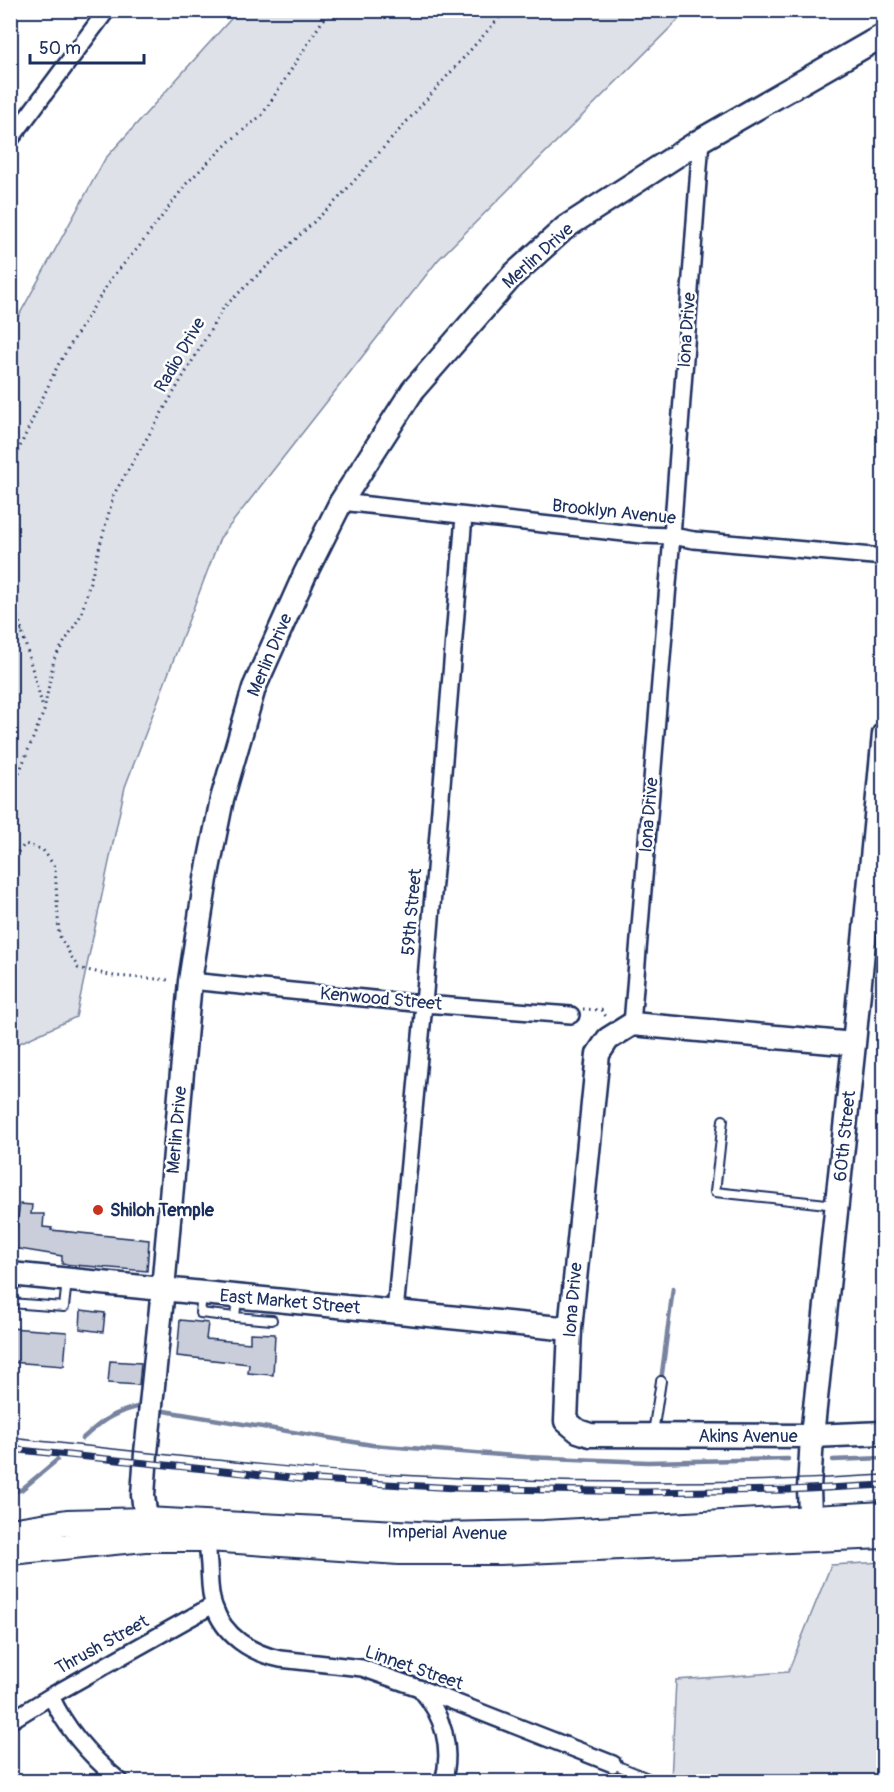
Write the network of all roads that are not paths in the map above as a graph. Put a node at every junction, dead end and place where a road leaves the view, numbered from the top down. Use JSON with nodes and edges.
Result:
{"nodes":[{"id":1,"x":107,"y":10,"type":"edge"},
{"id":2,"x":884,"y":35,"type":"edge"},
{"id":3,"x":10,"y":140,"type":"edge"},
{"id":4,"x":701,"y":140,"type":"junction"},
{"id":5,"x":341,"y":502,"type":"junction"},
{"id":6,"x":464,"y":516,"type":"junction"},
{"id":7,"x":672,"y":536,"type":"junction"},
{"id":8,"x":884,"y":557,"type":"edge"},
{"id":9,"x":884,"y":734,"type":"edge"},
{"id":10,"x":882,"y":777,"type":"edge"},
{"id":11,"x":190,"y":981,"type":"junction"},
{"id":12,"x":424,"y":1004,"type":"junction"},
{"id":13,"x":571,"y":1015,"type":"road end"},
{"id":14,"x":626,"y":1028,"type":"junction"},
{"id":15,"x":854,"y":1044,"type":"junction"},
{"id":16,"x":723,"y":1120,"type":"dead end"},
{"id":17,"x":837,"y":1205,"type":"junction"},
{"id":18,"x":10,"y":1274,"type":"edge"},
{"id":19,"x":67,"y":1280,"type":"junction"},
{"id":20,"x":163,"y":1289,"type":"junction"},
{"id":21,"x":10,"y":1303,"type":"edge"},
{"id":22,"x":236,"y":1307,"type":"junction"},
{"id":23,"x":395,"y":1312,"type":"junction"},
{"id":24,"x":272,"y":1320,"type":"dead end"},
{"id":25,"x":570,"y":1329,"type":"junction"},
{"id":26,"x":661,"y":1381,"type":"dead end"},
{"id":27,"x":884,"y":1433,"type":"edge"},
{"id":28,"x":612,"y":1434,"type":"joint"},
{"id":29,"x":653,"y":1435,"type":"junction"},
{"id":30,"x":812,"y":1436,"type":"junction"},
{"id":31,"x":884,"y":1514,"type":"edge"},
{"id":32,"x":811,"y":1528,"type":"junction"},
{"id":33,"x":146,"y":1530,"type":"junction"},
{"id":34,"x":10,"y":1531,"type":"edge"},
{"id":35,"x":209,"y":1531,"type":"junction"},
{"id":36,"x":884,"y":1536,"type":"edge"},
{"id":37,"x":10,"y":1552,"type":"edge"},
{"id":38,"x":213,"y":1605,"type":"junction"},
{"id":39,"x":419,"y":1688,"type":"junction"},
{"id":40,"x":51,"y":1696,"type":"junction"},
{"id":41,"x":10,"y":1721,"type":"edge"},
{"id":42,"x":613,"y":1764,"type":"joint"},
{"id":43,"x":121,"y":1782,"type":"edge"},
{"id":44,"x":443,"y":1782,"type":"edge"},
{"id":45,"x":658,"y":1782,"type":"edge"}],
"edges":[{"from":1,"to":3,"type":"street"},
{"from":2,"to":4,"type":"street","name":"Merlin Drive"},
{"from":4,"to":5,"type":"street","name":"Merlin Drive"},
{"from":4,"to":7,"type":"street","name":"Iona Drive"},
{"from":5,"to":6,"type":"street","name":"Brooklyn Avenue"},
{"from":5,"to":11,"type":"street","name":"Merlin Drive"},
{"from":6,"to":7,"type":"street","name":"Brooklyn Avenue"},
{"from":6,"to":12,"type":"street","name":"59th Street"},
{"from":7,"to":8,"type":"street","name":"Brooklyn Avenue"},
{"from":7,"to":14,"type":"street","name":"Iona Drive"},
{"from":9,"to":10,"type":"street","name":"60th Street"},
{"from":10,"to":15,"type":"street","name":"60th Street"},
{"from":11,"to":12,"type":"street","name":"Kenwood Street"},
{"from":11,"to":20,"type":"street","name":"Merlin Drive"},
{"from":12,"to":13,"type":"street","name":"Kenwood Street"},
{"from":12,"to":23,"type":"street","name":"59th Street"},
{"from":14,"to":15,"type":"street"},
{"from":14,"to":25,"type":"street","name":"Iona Drive"},
{"from":15,"to":17,"type":"street","name":"60th Street"},
{"from":16,"to":17,"type":"lane"},
{"from":17,"to":30,"type":"street","name":"60th Street"},
{"from":18,"to":19,"type":"street","name":"East Market Street"},
{"from":19,"to":20,"type":"street","name":"East Market Street"},
{"from":19,"to":21,"type":"lane"},
{"from":20,"to":22,"type":"street","name":"East Market Street"},
{"from":20,"to":33,"type":"street","name":"Merlin Drive"},
{"from":22,"to":23,"type":"street","name":"East Market Street"},
{"from":22,"to":24,"type":"lane"},
{"from":23,"to":25,"type":"street","name":"East Market Street"},
{"from":25,"to":28,"type":"street","name":"Iona Drive"},
{"from":26,"to":29,"type":"lane"},
{"from":27,"to":30,"type":"street","name":"Akins Avenue"},
{"from":28,"to":29,"type":"street","name":"Akins Avenue"},
{"from":29,"to":30,"type":"street","name":"Akins Avenue"},
{"from":30,"to":32,"type":"street","name":"60th Street"},
{"from":31,"to":32,"type":"main road","name":"Imperial Avenue"},
{"from":32,"to":35,"type":"main road","name":"Imperial Avenue"},
{"from":32,"to":36,"type":"main road","name":"Imperial Avenue"},
{"from":33,"to":34,"type":"main road","name":"Imperial Avenue"},
{"from":33,"to":35,"type":"main road","name":"Imperial Avenue"},
{"from":33,"to":37,"type":"main road","name":"Imperial Avenue"},
{"from":35,"to":38,"type":"street","name":"Linnet Street"},
{"from":38,"to":39,"type":"street","name":"Linnet Street"},
{"from":38,"to":40,"type":"street","name":"Thrush Street"},
{"from":39,"to":42,"type":"street","name":"Linnet Street"},
{"from":39,"to":44,"type":"street"},
{"from":40,"to":41,"type":"street","name":"Thrush Street"},
{"from":40,"to":43,"type":"street"},
{"from":42,"to":45,"type":"lane","name":"Linnet Street"}]}
